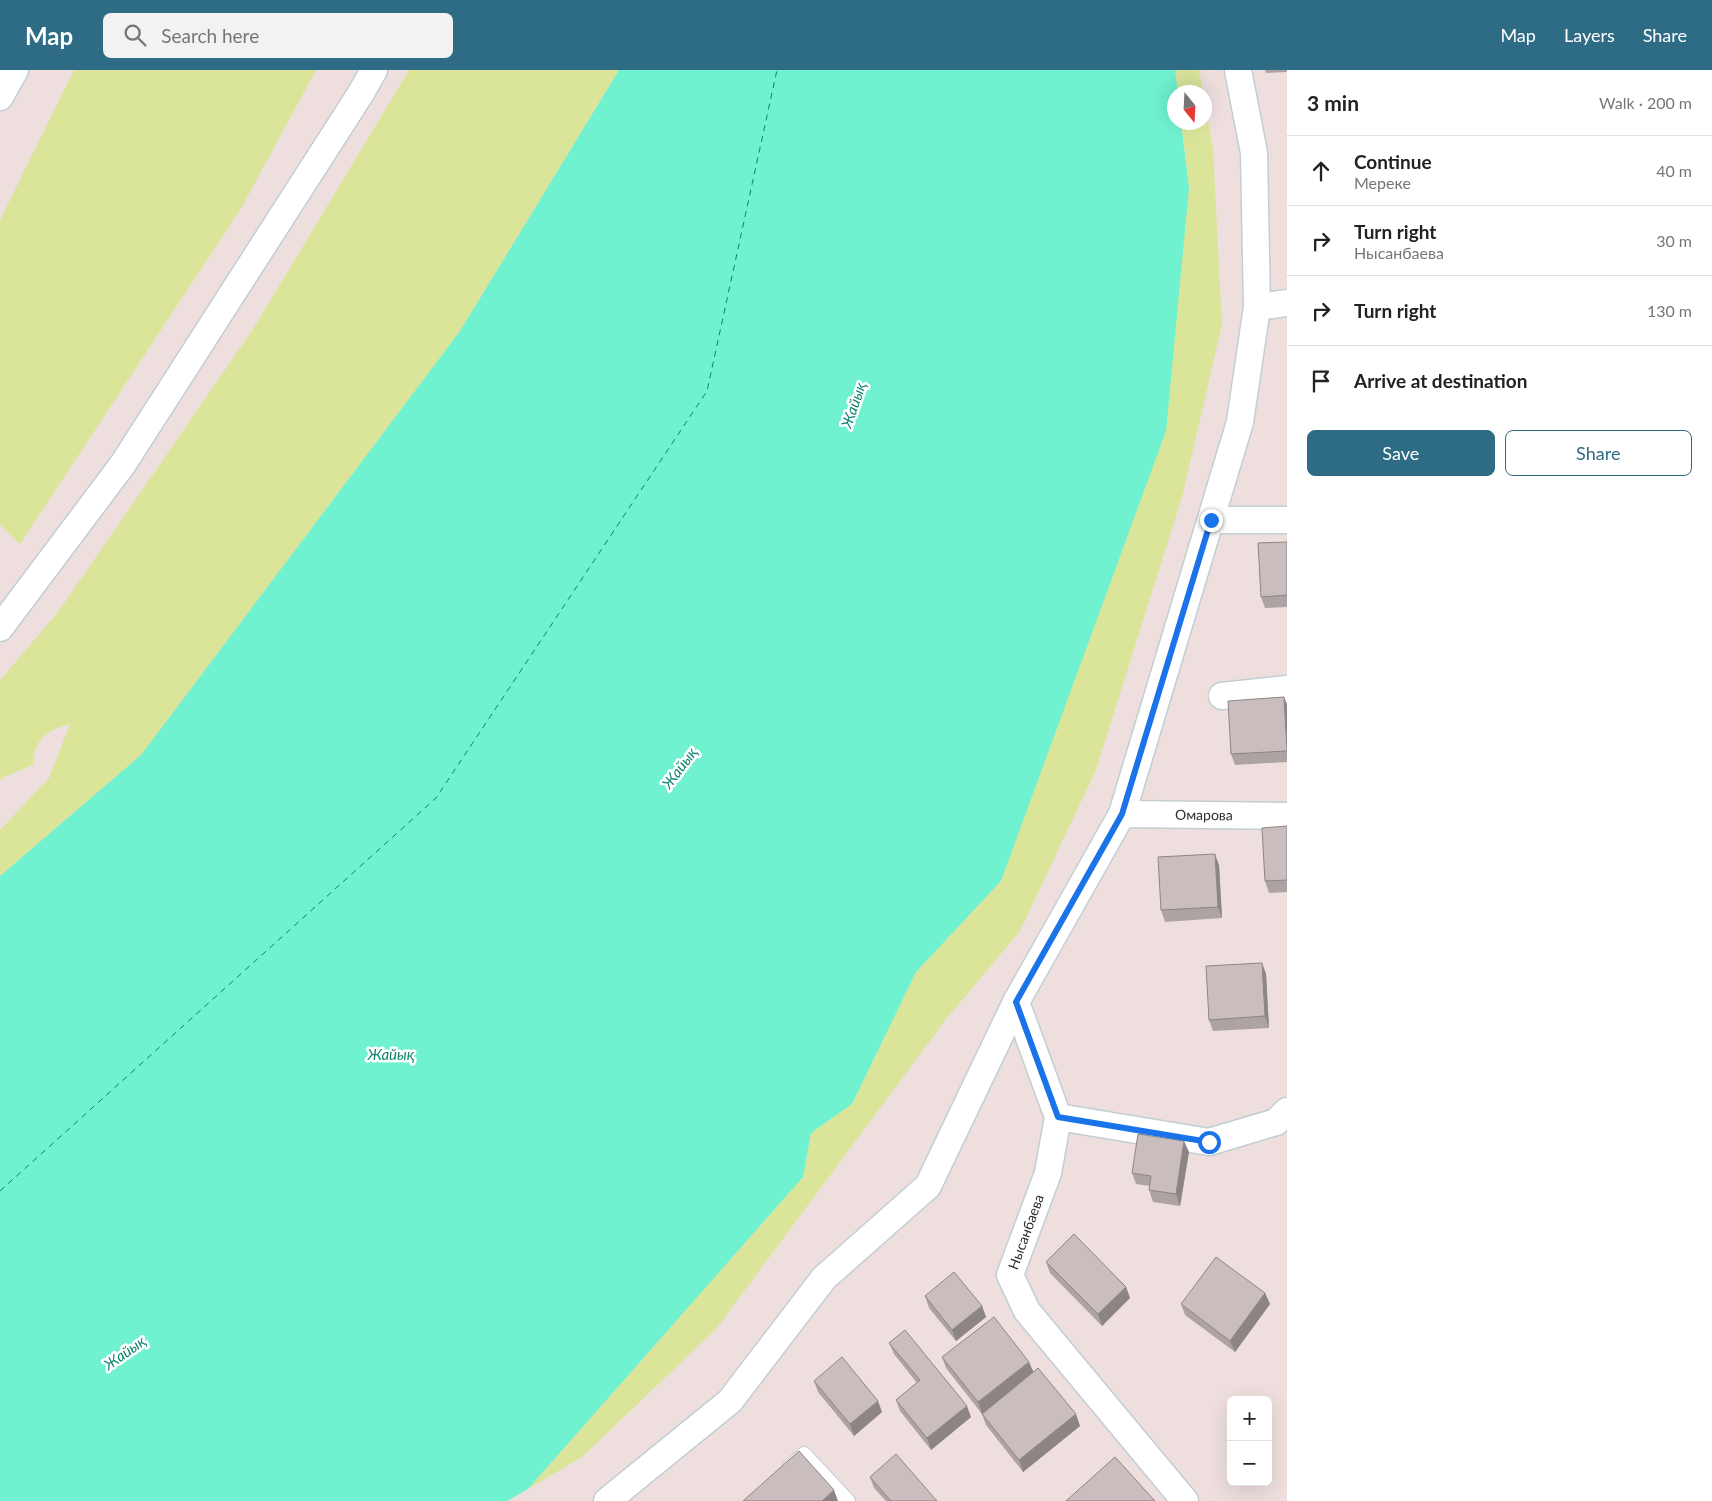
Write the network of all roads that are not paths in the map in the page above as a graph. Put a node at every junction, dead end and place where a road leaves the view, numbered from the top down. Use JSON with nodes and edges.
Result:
{"nodes":[{"id":1,"x":15,"y":70,"type":"edge"},
{"id":2,"x":374,"y":70,"type":"edge"},
{"id":3,"x":1238,"y":70,"type":"edge"},
{"id":4,"x":0,"y":97,"type":"edge"},
{"id":5,"x":1287,"y":303,"type":"edge"},
{"id":6,"x":1257,"y":306,"type":"junction"},
{"id":7,"x":1211,"y":520,"type":"junction"},
{"id":8,"x":1287,"y":520,"type":"edge"},
{"id":9,"x":0,"y":628,"type":"edge"},
{"id":10,"x":1287,"y":689,"type":"edge"},
{"id":11,"x":1222,"y":696,"type":"dead end"},
{"id":12,"x":1122,"y":814,"type":"junction"},
{"id":13,"x":1287,"y":816,"type":"edge"},
{"id":14,"x":1016,"y":1002,"type":"junction"},
{"id":15,"x":1287,"y":1111,"type":"edge"},
{"id":16,"x":1058,"y":1117,"type":"junction"},
{"id":17,"x":783,"y":1474,"type":"edge"},
{"id":18,"x":607,"y":1501,"type":"edge"},
{"id":19,"x":848,"y":1501,"type":"edge"},
{"id":20,"x":1185,"y":1501,"type":"edge"}],
"edges":[{"from":1,"to":4,"type":"street"},
{"from":2,"to":9,"type":"street"},
{"from":3,"to":6,"type":"street"},
{"from":5,"to":6,"type":"street"},
{"from":6,"to":7,"type":"street"},
{"from":7,"to":8,"type":"street"},
{"from":7,"to":12,"type":"street"},
{"from":10,"to":11,"type":"street"},
{"from":12,"to":13,"type":"street","name":"Омарова"},
{"from":12,"to":14,"type":"street"},
{"from":14,"to":16,"type":"street"},
{"from":14,"to":18,"type":"street"},
{"from":15,"to":16,"type":"street"},
{"from":16,"to":20,"type":"street","name":"Нысанбаева"},
{"from":17,"to":19,"type":"lane"}]}
